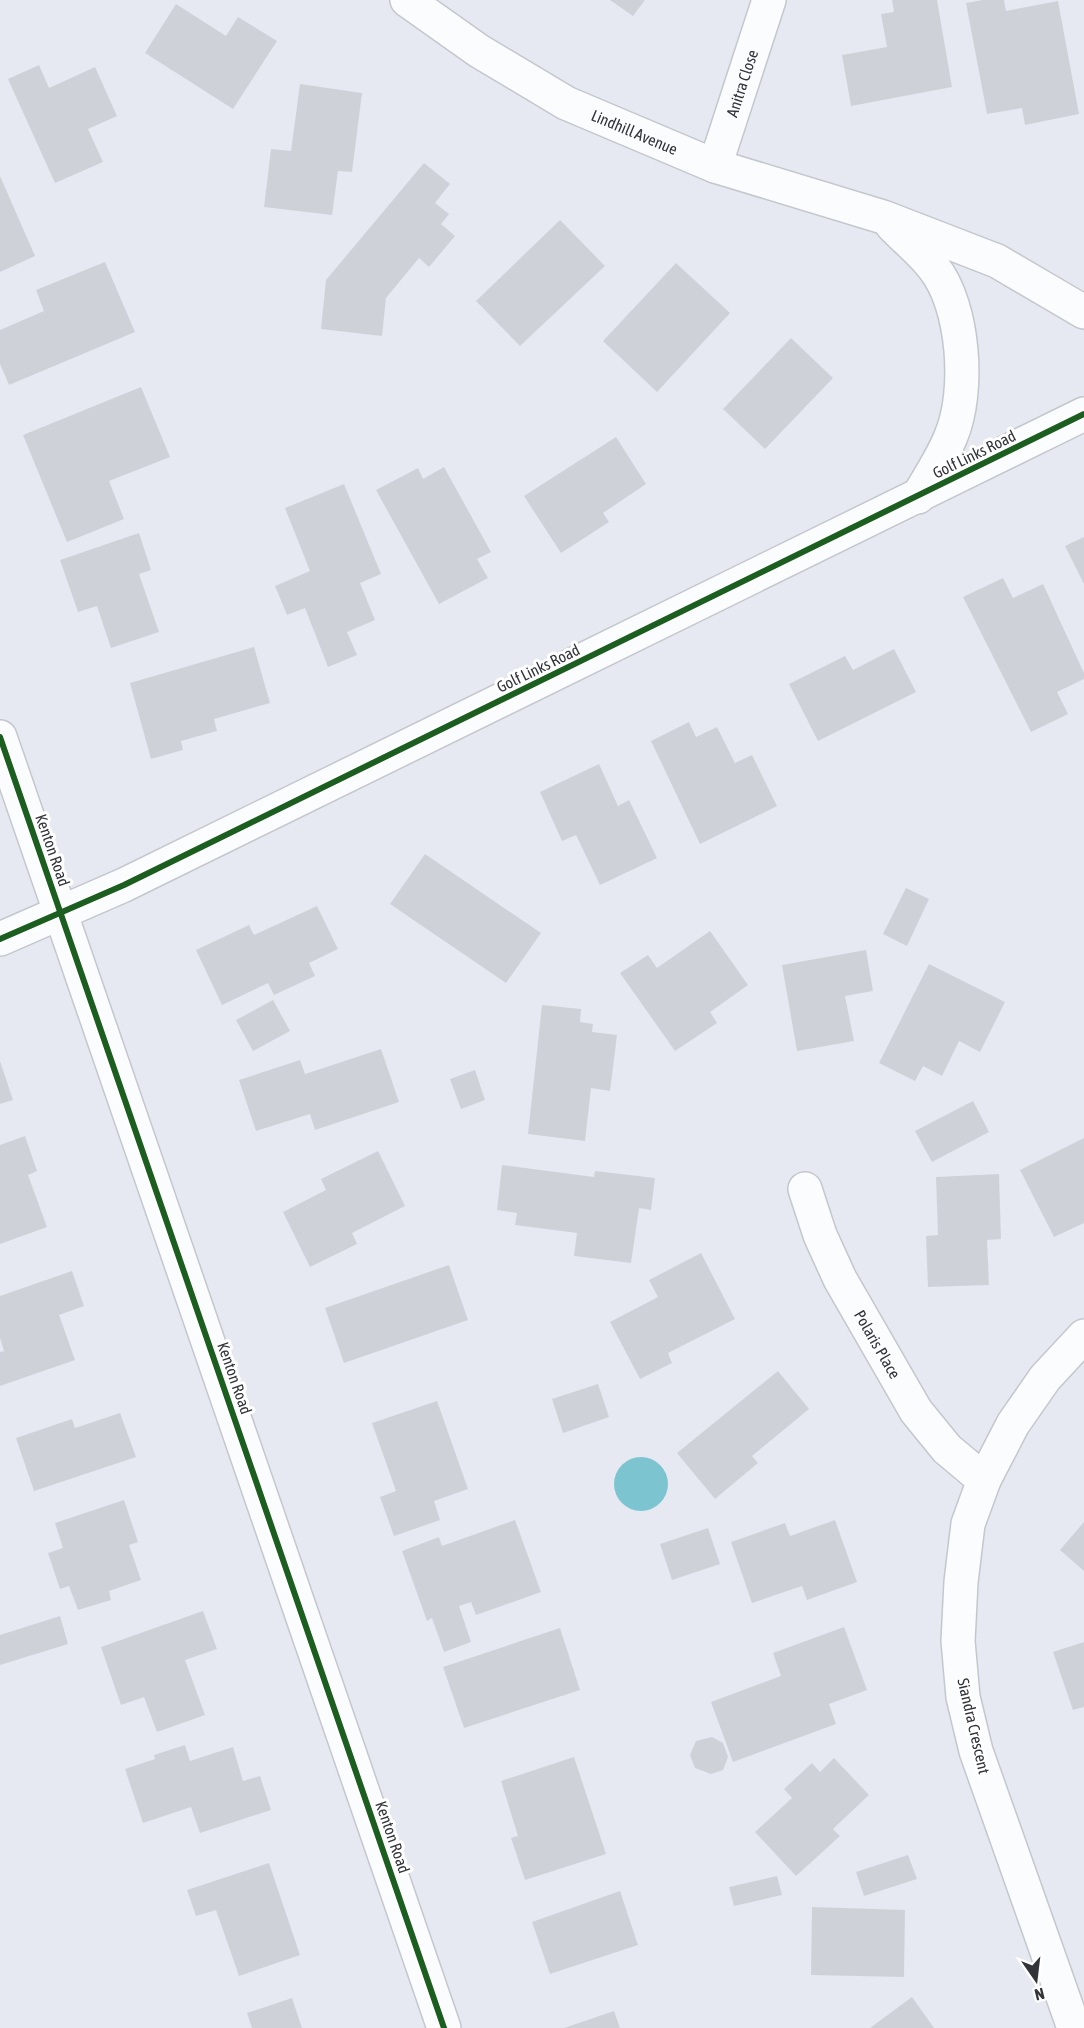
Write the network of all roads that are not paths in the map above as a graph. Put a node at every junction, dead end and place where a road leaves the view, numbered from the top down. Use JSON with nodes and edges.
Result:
{"nodes":[{"id":1,"x":407,"y":0,"type":"edge"},
{"id":2,"x":769,"y":0,"type":"edge"},
{"id":3,"x":715,"y":166,"type":"junction"},
{"id":4,"x":883,"y":217,"type":"junction"},
{"id":5,"x":1084,"y":312,"type":"edge"},
{"id":6,"x":1084,"y":414,"type":"edge"},
{"id":7,"x":918,"y":497,"type":"junction"},
{"id":8,"x":0,"y":736,"type":"edge"},
{"id":9,"x":60,"y":913,"type":"junction"},
{"id":10,"x":0,"y":939,"type":"edge"},
{"id":11,"x":805,"y":1189,"type":"dead end"},
{"id":12,"x":1084,"y":1336,"type":"edge"},
{"id":13,"x":984,"y":1480,"type":"junction"},
{"id":14,"x":444,"y":2028,"type":"edge"},
{"id":15,"x":1074,"y":2028,"type":"edge"}],
"edges":[{"from":1,"to":3,"type":"street","name":"Lindhill Avenue"},
{"from":2,"to":3,"type":"street","name":"Anitra Close"},
{"from":3,"to":4,"type":"street","name":"Lindhill Avenue"},
{"from":4,"to":5,"type":"street","name":"Lindhill Avenue"},
{"from":4,"to":7,"type":"street","name":"Lindhill Avenue"},
{"from":6,"to":7,"type":"street","name":"Golf Links Road"},
{"from":7,"to":9,"type":"street","name":"Golf Links Road"},
{"from":8,"to":9,"type":"street","name":"Kenton Road"},
{"from":9,"to":10,"type":"street","name":"Golf Links Road"},
{"from":9,"to":14,"type":"street","name":"Kenton Road"},
{"from":11,"to":13,"type":"street","name":"Polaris Place"},
{"from":12,"to":13,"type":"street","name":"Siandra Crescent"},
{"from":13,"to":15,"type":"street","name":"Siandra Crescent"}]}
